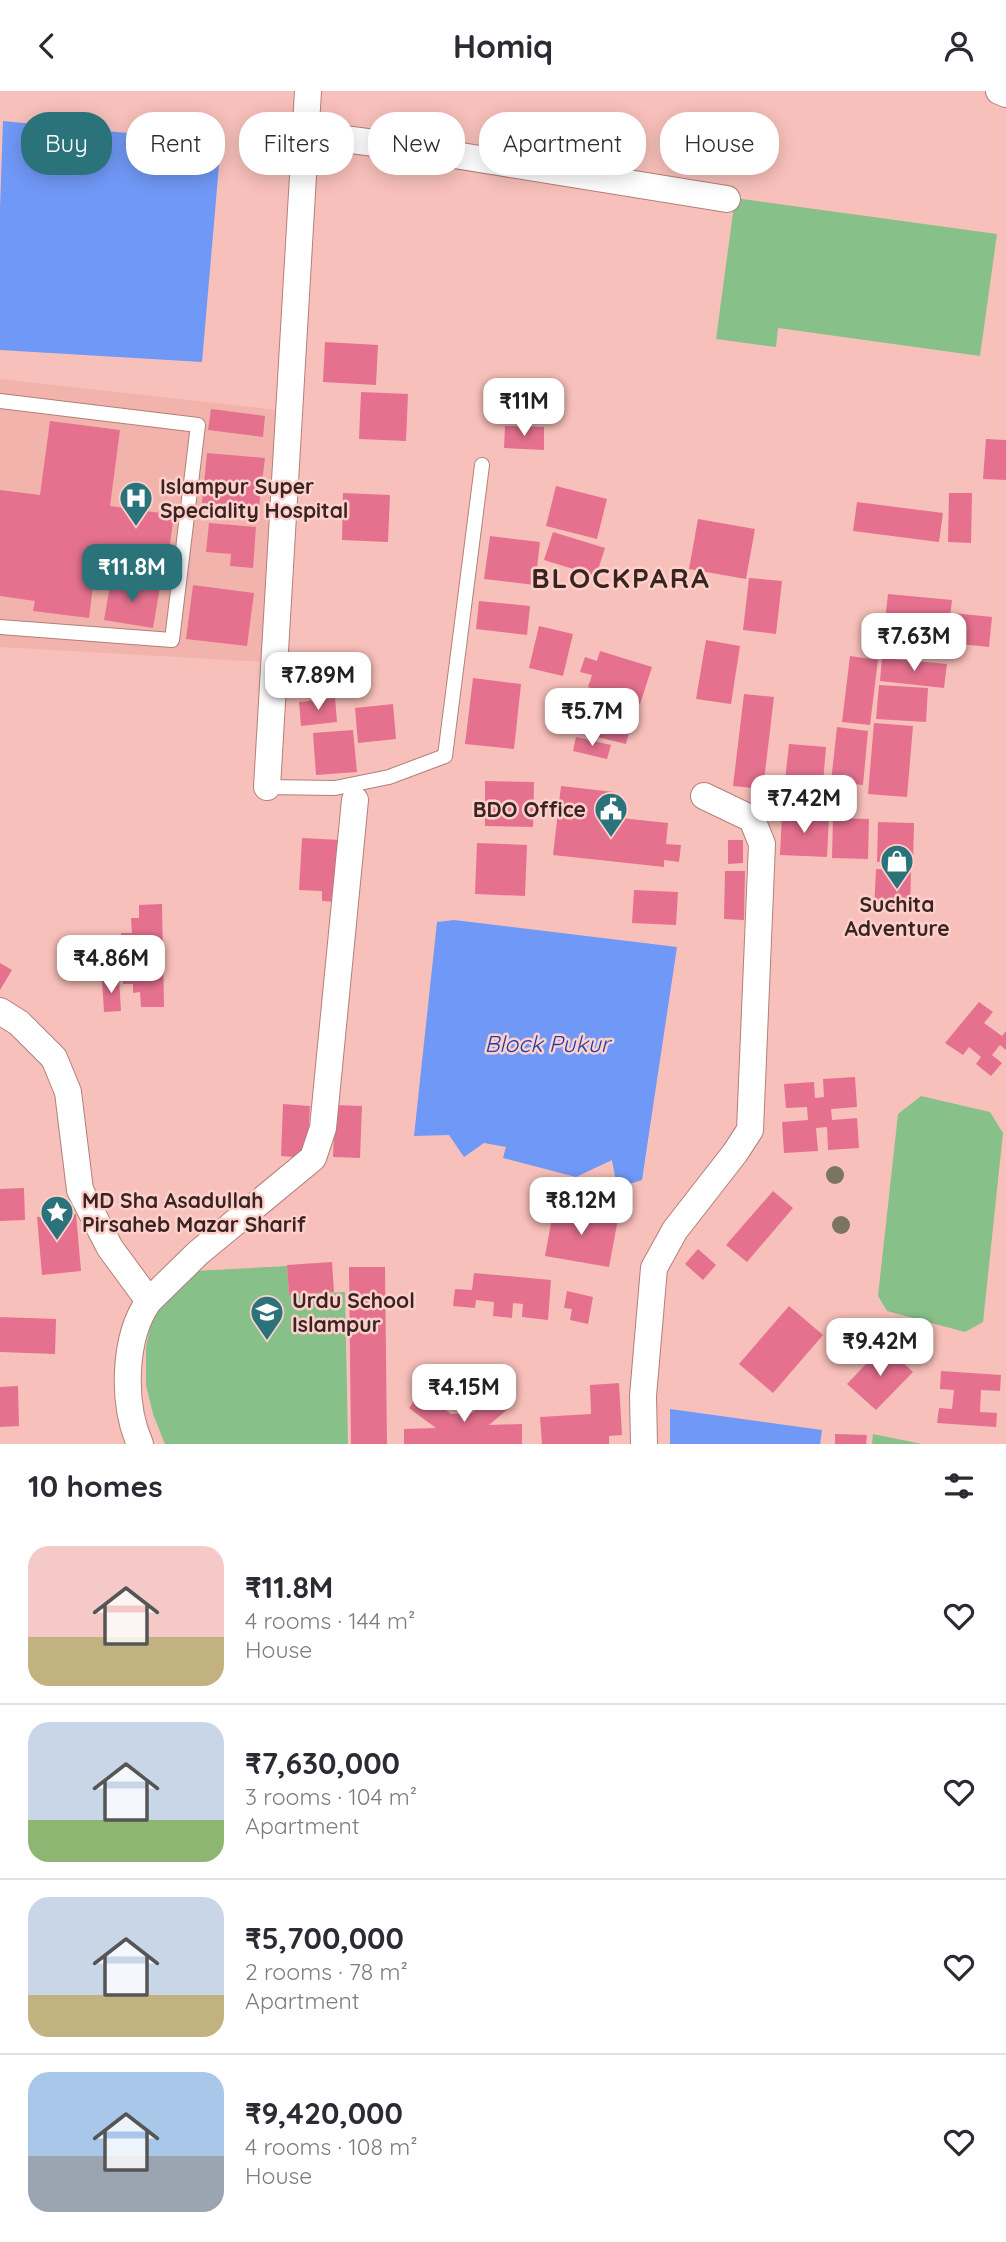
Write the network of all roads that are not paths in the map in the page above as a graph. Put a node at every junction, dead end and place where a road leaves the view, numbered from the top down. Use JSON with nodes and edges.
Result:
{"nodes":[{"id":1,"x":308,"y":91,"type":"edge"},
{"id":2,"x":999,"y":91,"type":"edge"},
{"id":3,"x":1006,"y":94,"type":"edge"},
{"id":4,"x":307,"y":112,"type":"edge"},
{"id":5,"x":354,"y":140,"type":"edge"},
{"id":6,"x":304,"y":175,"type":"edge"},
{"id":7,"x":727,"y":199,"type":"dead end"},
{"id":8,"x":0,"y":401,"type":"edge"},
{"id":9,"x":482,"y":465,"type":"dead end"},
{"id":10,"x":0,"y":627,"type":"edge"},
{"id":11,"x":267,"y":787,"type":"joint"},
{"id":12,"x":704,"y":796,"type":"dead end"},
{"id":13,"x":355,"y":800,"type":"dead end"},
{"id":14,"x":0,"y":1011,"type":"edge"},
{"id":15,"x":149,"y":1301,"type":"junction"},
{"id":16,"x":140,"y":1444,"type":"edge"},
{"id":17,"x":644,"y":1444,"type":"edge"}],
"edges":[{"from":1,"to":4,"type":"street"},
{"from":2,"to":3,"type":"street"},
{"from":5,"to":7,"type":"street"},
{"from":6,"to":11,"type":"street"},
{"from":8,"to":10,"type":"lane"},
{"from":9,"to":11,"type":"lane"},
{"from":12,"to":17,"type":"street"},
{"from":13,"to":15,"type":"street"},
{"from":14,"to":15,"type":"street"},
{"from":15,"to":16,"type":"street"}]}
